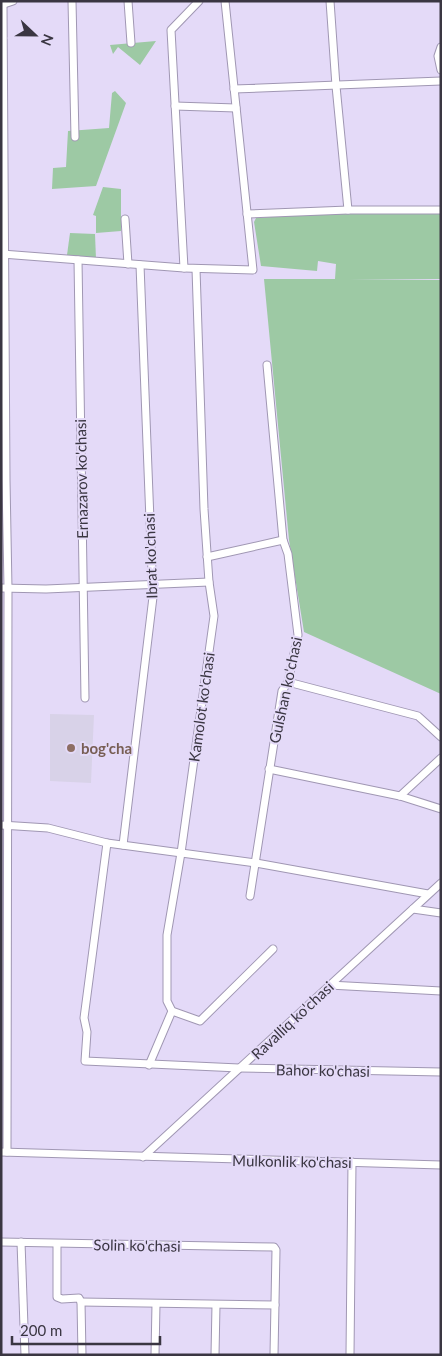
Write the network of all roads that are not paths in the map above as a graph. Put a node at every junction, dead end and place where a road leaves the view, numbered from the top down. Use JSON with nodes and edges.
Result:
{"nodes":[{"id":1,"x":13,"y":1,"type":"edge"},
{"id":2,"x":72,"y":1,"type":"edge"},
{"id":3,"x":128,"y":1,"type":"edge"},
{"id":4,"x":199,"y":1,"type":"edge"},
{"id":5,"x":225,"y":1,"type":"edge"},
{"id":6,"x":330,"y":1,"type":"edge"},
{"id":7,"x":2,"y":5,"type":"edge"},
{"id":8,"x":131,"y":43,"type":"dead end"},
{"id":9,"x":441,"y":47,"type":"edge"},
{"id":10,"x":441,"y":70,"type":"edge"},
{"id":11,"x":441,"y":81,"type":"edge"},
{"id":12,"x":336,"y":86,"type":"junction"},
{"id":13,"x":234,"y":88,"type":"junction"},
{"id":14,"x":175,"y":106,"type":"junction"},
{"id":15,"x":236,"y":108,"type":"junction"},
{"id":16,"x":75,"y":137,"type":"dead end"},
{"id":17,"x":348,"y":210,"type":"junction"},
{"id":18,"x":441,"y":210,"type":"edge"},
{"id":19,"x":247,"y":214,"type":"junction"},
{"id":20,"x":125,"y":219,"type":"dead end"},
{"id":21,"x":3,"y":254,"type":"edge"},
{"id":22,"x":78,"y":260,"type":"junction"},
{"id":23,"x":128,"y":264,"type":"junction"},
{"id":24,"x":140,"y":265,"type":"junction"},
{"id":25,"x":184,"y":268,"type":"junction"},
{"id":26,"x":196,"y":269,"type":"junction"},
{"id":27,"x":267,"y":365,"type":"dead end"},
{"id":28,"x":4,"y":480,"type":"edge"},
{"id":29,"x":283,"y":540,"type":"junction"},
{"id":30,"x":207,"y":557,"type":"junction"},
{"id":31,"x":209,"y":582,"type":"junction"},
{"id":32,"x":151,"y":584,"type":"junction"},
{"id":33,"x":82,"y":586,"type":"junction"},
{"id":34,"x":5,"y":588,"type":"edge"},
{"id":35,"x":288,"y":682,"type":"junction"},
{"id":36,"x":84,"y":698,"type":"dead end"},
{"id":37,"x":441,"y":737,"type":"edge"},
{"id":38,"x":441,"y":758,"type":"edge"},
{"id":39,"x":269,"y":769,"type":"junction"},
{"id":40,"x":400,"y":796,"type":"junction"},
{"id":41,"x":441,"y":809,"type":"edge"},
{"id":42,"x":5,"y":824,"type":"edge"},
{"id":43,"x":107,"y":843,"type":"junction"},
{"id":44,"x":123,"y":844,"type":"junction"},
{"id":45,"x":181,"y":853,"type":"junction"},
{"id":46,"x":256,"y":863,"type":"junction"},
{"id":47,"x":441,"y":883,"type":"edge"},
{"id":48,"x":428,"y":894,"type":"junction"},
{"id":49,"x":250,"y":896,"type":"dead end"},
{"id":50,"x":413,"y":909,"type":"junction"},
{"id":51,"x":441,"y":913,"type":"edge"},
{"id":52,"x":273,"y":949,"type":"dead end"},
{"id":53,"x":329,"y":986,"type":"junction"},
{"id":54,"x":441,"y":991,"type":"edge"},
{"id":55,"x":172,"y":1011,"type":"junction"},
{"id":56,"x":149,"y":1065,"type":"junction"},
{"id":57,"x":239,"y":1068,"type":"junction"},
{"id":58,"x":441,"y":1072,"type":"edge"},
{"id":59,"x":4,"y":1152,"type":"edge"},
{"id":60,"x":143,"y":1157,"type":"junction"},
{"id":61,"x":352,"y":1162,"type":"junction"},
{"id":62,"x":441,"y":1165,"type":"edge"},
{"id":63,"x":1,"y":1242,"type":"edge"},
{"id":64,"x":21,"y":1242,"type":"junction"},
{"id":65,"x":57,"y":1244,"type":"junction"},
{"id":66,"x":81,"y":1302,"type":"junction"},
{"id":67,"x":156,"y":1304,"type":"junction"},
{"id":68,"x":216,"y":1305,"type":"junction"},
{"id":69,"x":275,"y":1305,"type":"junction"},
{"id":70,"x":25,"y":1355,"type":"edge"},
{"id":71,"x":82,"y":1355,"type":"edge"},
{"id":72,"x":155,"y":1355,"type":"edge"},
{"id":73,"x":215,"y":1355,"type":"edge"},
{"id":74,"x":274,"y":1355,"type":"edge"},
{"id":75,"x":350,"y":1355,"type":"edge"}],
"edges":[{"from":1,"to":7,"type":"street"},
{"from":2,"to":16,"type":"street"},
{"from":3,"to":8,"type":"street"},
{"from":4,"to":14,"type":"street"},
{"from":5,"to":13,"type":"street"},
{"from":6,"to":12,"type":"street"},
{"from":7,"to":21,"type":"street"},
{"from":9,"to":10,"type":"street"},
{"from":11,"to":12,"type":"street"},
{"from":12,"to":13,"type":"street"},
{"from":12,"to":17,"type":"street"},
{"from":13,"to":15,"type":"street"},
{"from":14,"to":15,"type":"street"},
{"from":14,"to":25,"type":"street"},
{"from":15,"to":19,"type":"street"},
{"from":17,"to":18,"type":"street"},
{"from":17,"to":19,"type":"street"},
{"from":19,"to":26,"type":"street"},
{"from":20,"to":23,"type":"street"},
{"from":21,"to":22,"type":"street"},
{"from":21,"to":28,"type":"street"},
{"from":22,"to":23,"type":"street"},
{"from":22,"to":33,"type":"street","name":"Ernazarov ko'chasi"},
{"from":23,"to":24,"type":"street"},
{"from":24,"to":25,"type":"street"},
{"from":24,"to":32,"type":"street","name":"Ibrat ko'chasi"},
{"from":25,"to":26,"type":"street"},
{"from":26,"to":30,"type":"street","name":"Kamolot ko'chasi"},
{"from":27,"to":29,"type":"street","name":"Gulshan ko'chasi"},
{"from":28,"to":34,"type":"street"},
{"from":29,"to":30,"type":"street"},
{"from":29,"to":35,"type":"street","name":"Gulshan ko'chasi"},
{"from":30,"to":31,"type":"street","name":"Kamolot ko'chasi"},
{"from":31,"to":32,"type":"street"},
{"from":31,"to":45,"type":"street","name":"Kamolot ko'chasi"},
{"from":32,"to":33,"type":"street"},
{"from":32,"to":44,"type":"street","name":"Ibrat ko'chasi"},
{"from":33,"to":34,"type":"street"},
{"from":33,"to":36,"type":"street","name":"Ernazarov ko'chasi"},
{"from":34,"to":42,"type":"street"},
{"from":35,"to":37,"type":"street"},
{"from":35,"to":39,"type":"street","name":"Gulshan ko'chasi"},
{"from":38,"to":40,"type":"street"},
{"from":39,"to":40,"type":"street"},
{"from":39,"to":46,"type":"street","name":"Gulshan ko'chasi"},
{"from":40,"to":41,"type":"street"},
{"from":42,"to":43,"type":"street"},
{"from":42,"to":59,"type":"street"},
{"from":43,"to":44,"type":"street"},
{"from":43,"to":56,"type":"street","name":"Bahor ko'chasi"},
{"from":44,"to":45,"type":"street"},
{"from":45,"to":46,"type":"street"},
{"from":45,"to":55,"type":"street","name":"Kamolot ko'chasi"},
{"from":46,"to":48,"type":"street"},
{"from":46,"to":49,"type":"street","name":"Gulshan ko'chasi"},
{"from":47,"to":48,"type":"street","name":"Ravalliq ko'chasi"},
{"from":48,"to":50,"type":"street","name":"Ravalliq ko'chasi"},
{"from":50,"to":51,"type":"street"},
{"from":50,"to":53,"type":"street","name":"Ravalliq ko'chasi"},
{"from":52,"to":55,"type":"street"},
{"from":53,"to":54,"type":"street"},
{"from":53,"to":57,"type":"street","name":"Ravalliq ko'chasi"},
{"from":55,"to":56,"type":"street"},
{"from":56,"to":57,"type":"street","name":"Bahor ko'chasi"},
{"from":57,"to":58,"type":"street","name":"Bahor ko'chasi"},
{"from":57,"to":60,"type":"street","name":"Ravalliq ko'chasi"},
{"from":59,"to":60,"type":"street"},
{"from":60,"to":61,"type":"street","name":"Mulkonlik ko'chasi"},
{"from":61,"to":62,"type":"street","name":"Mulkonlik ko'chasi"},
{"from":61,"to":75,"type":"street"},
{"from":63,"to":64,"type":"street","name":"Solin ko'chasi"},
{"from":64,"to":65,"type":"street","name":"Solin ko'chasi"},
{"from":64,"to":70,"type":"street"},
{"from":65,"to":66,"type":"street"},
{"from":65,"to":69,"type":"street","name":"Solin ko'chasi"},
{"from":66,"to":67,"type":"street"},
{"from":66,"to":71,"type":"street"},
{"from":67,"to":68,"type":"street"},
{"from":67,"to":72,"type":"street"},
{"from":68,"to":69,"type":"street"},
{"from":68,"to":73,"type":"street"},
{"from":69,"to":74,"type":"street"}]}
